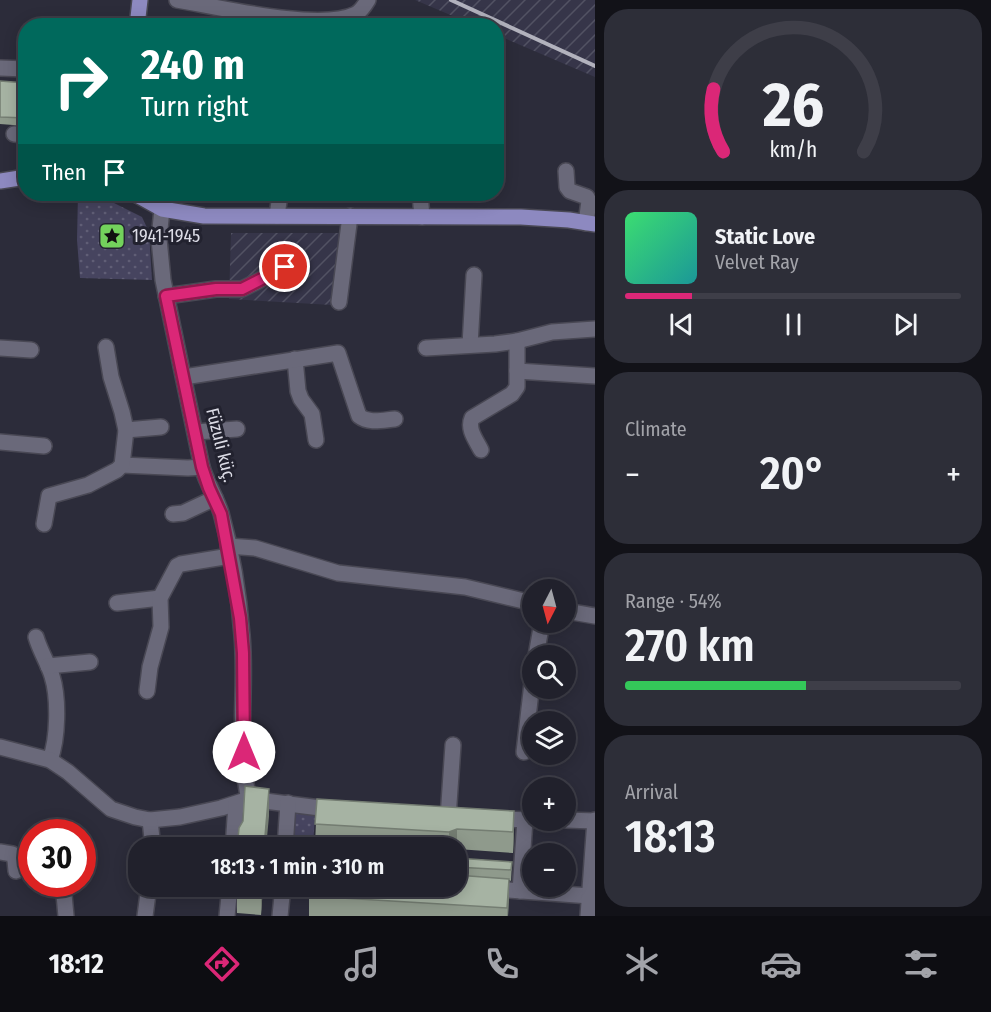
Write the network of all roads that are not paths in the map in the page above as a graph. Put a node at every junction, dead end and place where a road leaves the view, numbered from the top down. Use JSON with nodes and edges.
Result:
{"nodes":[{"id":1,"x":140,"y":0,"type":"edge"},
{"id":2,"x":177,"y":0,"type":"edge"},
{"id":3,"x":368,"y":0,"type":"edge"},
{"id":4,"x":138,"y":18,"type":"edge"},
{"id":5,"x":283,"y":18,"type":"edge"},
{"id":6,"x":342,"y":18,"type":"edge"},
{"id":7,"x":0,"y":68,"type":"edge"},
{"id":8,"x":18,"y":69,"type":"edge"},
{"id":9,"x":566,"y":171,"type":"dead end"},
{"id":10,"x":18,"y":178,"type":"edge"},
{"id":11,"x":0,"y":181,"type":"edge"},
{"id":12,"x":148,"y":201,"type":"edge"},
{"id":13,"x":279,"y":201,"type":"edge"},
{"id":14,"x":421,"y":201,"type":"edge"},
{"id":15,"x":162,"y":208,"type":"junction"},
{"id":16,"x":277,"y":216,"type":"junction"},
{"id":17,"x":350,"y":216,"type":"junction"},
{"id":18,"x":422,"y":217,"type":"junction"},
{"id":19,"x":591,"y":223,"type":"edge"},
{"id":20,"x":285,"y":267,"type":"dead end"},
{"id":21,"x":474,"y":275,"type":"dead end"},
{"id":22,"x":166,"y":296,"type":"junction"},
{"id":23,"x":339,"y":302,"type":"dead end"},
{"id":24,"x":595,"y":329,"type":"edge"},
{"id":25,"x":518,"y":341,"type":"junction"},
{"id":26,"x":470,"y":345,"type":"junction"},
{"id":27,"x":106,"y":347,"type":"dead end"},
{"id":28,"x":0,"y":348,"type":"edge"},
{"id":29,"x":426,"y":348,"type":"dead end"},
{"id":30,"x":31,"y":350,"type":"dead end"},
{"id":31,"x":295,"y":359,"type":"junction"},
{"id":32,"x":517,"y":371,"type":"junction"},
{"id":33,"x":595,"y":376,"type":"edge"},
{"id":34,"x":184,"y":377,"type":"junction"},
{"id":35,"x":395,"y":419,"type":"dead end"},
{"id":36,"x":160,"y":427,"type":"dead end"},
{"id":37,"x":237,"y":429,"type":"dead end"},
{"id":38,"x":126,"y":430,"type":"junction"},
{"id":39,"x":196,"y":432,"type":"junction"},
{"id":40,"x":316,"y":440,"type":"dead end"},
{"id":41,"x":0,"y":442,"type":"edge"},
{"id":42,"x":44,"y":446,"type":"dead end"},
{"id":43,"x":481,"y":450,"type":"dead end"},
{"id":44,"x":122,"y":465,"type":"junction"},
{"id":45,"x":202,"y":467,"type":"junction"},
{"id":46,"x":215,"y":498,"type":"junction"},
{"id":47,"x":173,"y":514,"type":"dead end"},
{"id":48,"x":44,"y":524,"type":"dead end"},
{"id":49,"x":229,"y":551,"type":"junction"},
{"id":50,"x":160,"y":598,"type":"junction"},
{"id":51,"x":522,"y":601,"type":"edge"},
{"id":52,"x":117,"y":603,"type":"dead end"},
{"id":53,"x":576,"y":612,"type":"edge"},
{"id":54,"x":595,"y":615,"type":"edge"},
{"id":55,"x":36,"y":637,"type":"dead end"},
{"id":56,"x":90,"y":662,"type":"dead end"},
{"id":57,"x":48,"y":666,"type":"junction"},
{"id":58,"x":147,"y":691,"type":"dead end"},
{"id":59,"x":453,"y":745,"type":"dead end"},
{"id":60,"x":0,"y":747,"type":"edge"},
{"id":61,"x":50,"y":760,"type":"junction"},
{"id":62,"x":243,"y":802,"type":"junction"},
{"id":63,"x":288,"y":803,"type":"junction"},
{"id":64,"x":350,"y":812,"type":"edge"},
{"id":65,"x":448,"y":818,"type":"edge"},
{"id":66,"x":150,"y":819,"type":"junction"},
{"id":67,"x":481,"y":819,"type":"edge"},
{"id":68,"x":522,"y":820,"type":"edge"},
{"id":69,"x":576,"y":820,"type":"edge"},
{"id":70,"x":595,"y":820,"type":"edge"},
{"id":71,"x":526,"y":831,"type":"edge"},
{"id":72,"x":152,"y":837,"type":"edge"},
{"id":73,"x":235,"y":837,"type":"edge"},
{"id":74,"x":286,"y":837,"type":"edge"},
{"id":75,"x":0,"y":852,"type":"edge"},
{"id":76,"x":16,"y":871,"type":"dead end"},
{"id":77,"x":467,"y":887,"type":"edge"},
{"id":78,"x":519,"y":891,"type":"junction"},
{"id":79,"x":590,"y":896,"type":"junction"},
{"id":80,"x":64,"y":897,"type":"edge"},
{"id":81,"x":148,"y":897,"type":"edge"},
{"id":82,"x":229,"y":897,"type":"edge"},
{"id":83,"x":282,"y":897,"type":"edge"},
{"id":84,"x":66,"y":916,"type":"edge"},
{"id":85,"x":145,"y":916,"type":"edge"},
{"id":86,"x":227,"y":916,"type":"edge"},
{"id":87,"x":280,"y":916,"type":"edge"},
{"id":88,"x":588,"y":916,"type":"edge"}],
"edges":[{"from":1,"to":4,"type":"main road"},
{"from":2,"to":5,"type":"street"},
{"from":3,"to":6,"type":"street"},
{"from":7,"to":8,"type":"street"},
{"from":9,"to":19,"type":"street"},
{"from":10,"to":11,"type":"main road"},
{"from":12,"to":15,"type":"main road"},
{"from":13,"to":16,"type":"street"},
{"from":14,"to":18,"type":"street"},
{"from":15,"to":16,"type":"main road"},
{"from":15,"to":22,"type":"street","name":"Füzuli küç."},
{"from":16,"to":17,"type":"main road"},
{"from":17,"to":18,"type":"main road"},
{"from":17,"to":23,"type":"street"},
{"from":18,"to":19,"type":"main road"},
{"from":20,"to":22,"type":"street"},
{"from":21,"to":26,"type":"street"},
{"from":22,"to":34,"type":"street","name":"Füzuli küç."},
{"from":24,"to":25,"type":"street"},
{"from":25,"to":26,"type":"street"},
{"from":25,"to":32,"type":"street"},
{"from":26,"to":29,"type":"street"},
{"from":27,"to":38,"type":"street"},
{"from":28,"to":30,"type":"street"},
{"from":31,"to":34,"type":"street"},
{"from":31,"to":35,"type":"street"},
{"from":31,"to":40,"type":"street"},
{"from":32,"to":33,"type":"street"},
{"from":32,"to":43,"type":"street"},
{"from":34,"to":39,"type":"street","name":"Füzuli küç."},
{"from":36,"to":38,"type":"street"},
{"from":37,"to":39,"type":"street"},
{"from":38,"to":44,"type":"street"},
{"from":39,"to":45,"type":"street","name":"Füzuli küç."},
{"from":41,"to":42,"type":"street"},
{"from":44,"to":45,"type":"street"},
{"from":44,"to":48,"type":"street"},
{"from":45,"to":46,"type":"street","name":"Füzuli küç."},
{"from":46,"to":47,"type":"street"},
{"from":46,"to":49,"type":"street","name":"Füzuli küç."},
{"from":49,"to":50,"type":"street"},
{"from":49,"to":51,"type":"street"},
{"from":49,"to":62,"type":"street","name":"Füzuli küç."},
{"from":50,"to":52,"type":"street"},
{"from":50,"to":58,"type":"street"},
{"from":53,"to":54,"type":"street"},
{"from":55,"to":57,"type":"street"},
{"from":56,"to":57,"type":"street"},
{"from":57,"to":61,"type":"street"},
{"from":59,"to":65,"type":"street"},
{"from":60,"to":61,"type":"street"},
{"from":61,"to":66,"type":"street"},
{"from":62,"to":63,"type":"street"},
{"from":62,"to":66,"type":"street"},
{"from":62,"to":73,"type":"street","name":"Füzuli küç."},
{"from":63,"to":64,"type":"street"},
{"from":63,"to":74,"type":"street"},
{"from":66,"to":72,"type":"street"},
{"from":67,"to":68,"type":"street"},
{"from":69,"to":70,"type":"street"},
{"from":70,"to":79,"type":"street"},
{"from":71,"to":78,"type":"street"},
{"from":75,"to":76,"type":"street"},
{"from":77,"to":78,"type":"street"},
{"from":78,"to":79,"type":"street"},
{"from":79,"to":88,"type":"street"},
{"from":80,"to":84,"type":"street"},
{"from":81,"to":85,"type":"street"},
{"from":82,"to":86,"type":"street"},
{"from":83,"to":87,"type":"street"}]}
